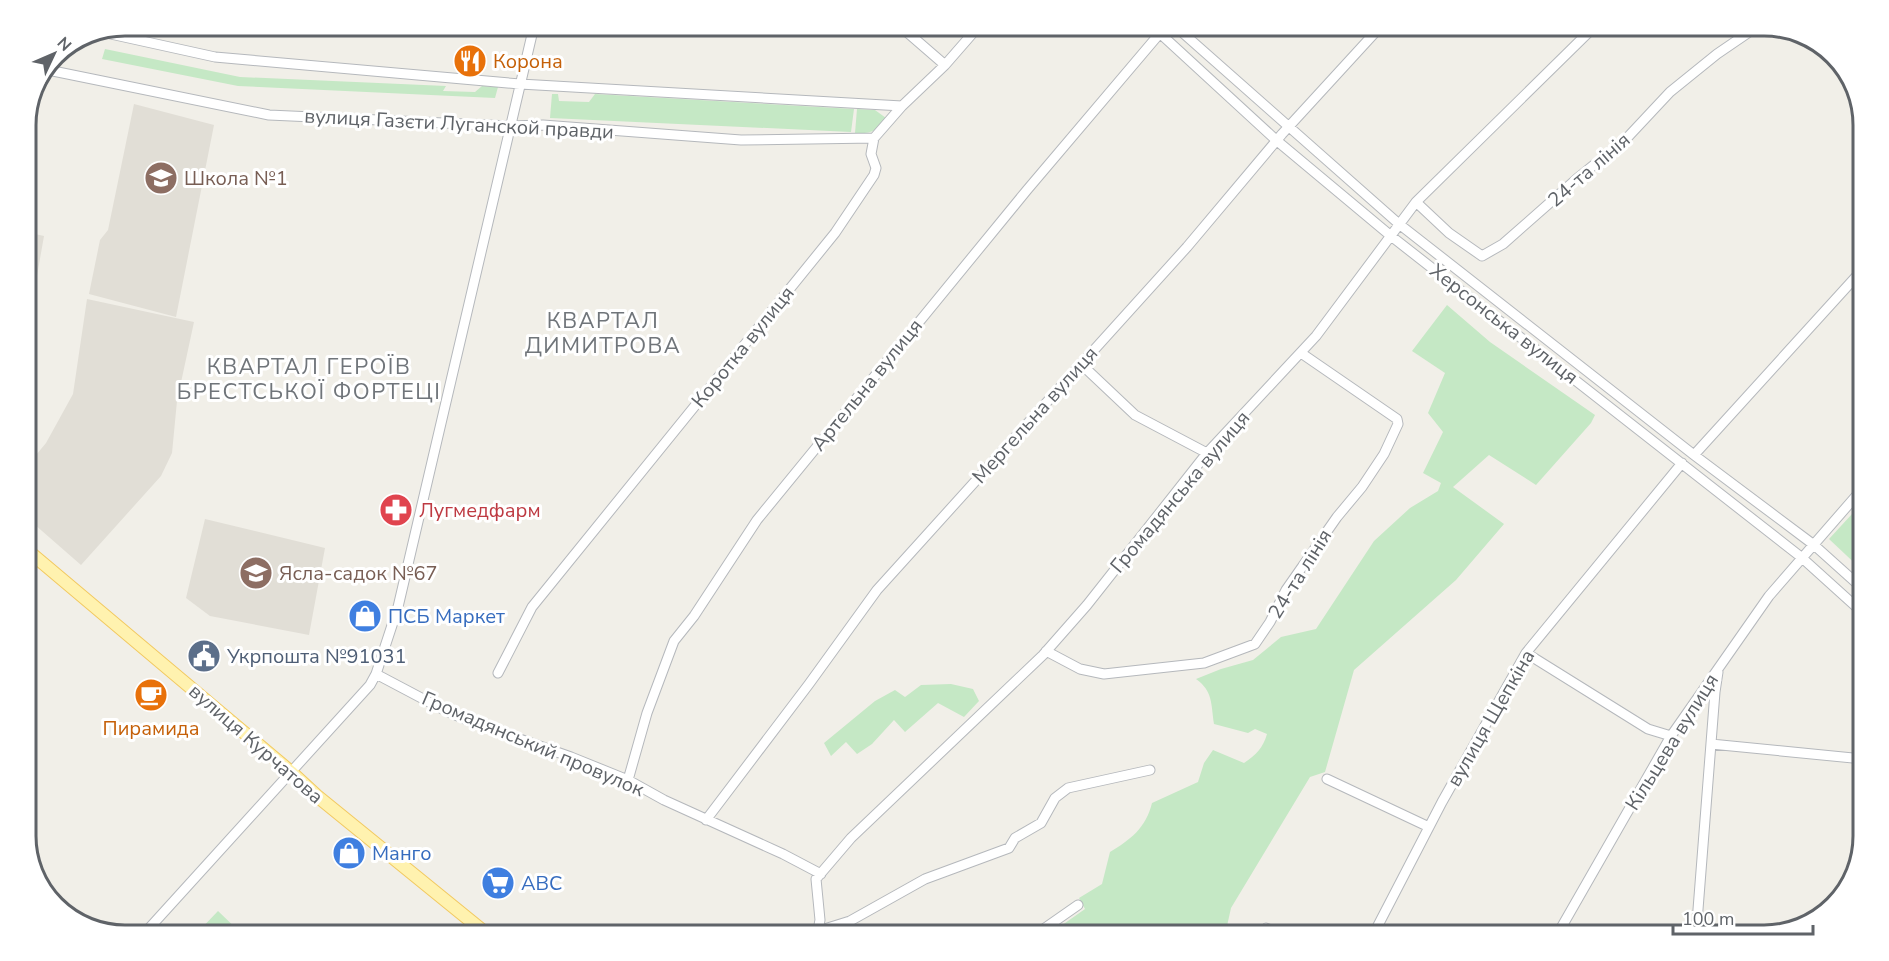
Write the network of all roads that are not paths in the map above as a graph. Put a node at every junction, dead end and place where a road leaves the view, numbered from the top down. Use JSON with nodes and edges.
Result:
{"nodes":[{"id":1,"x":120,"y":36,"type":"edge"},
{"id":2,"x":532,"y":36,"type":"edge"},
{"id":3,"x":912,"y":36,"type":"edge"},
{"id":4,"x":970,"y":36,"type":"edge"},
{"id":5,"x":1152,"y":36,"type":"edge"},
{"id":6,"x":1167,"y":36,"type":"edge"},
{"id":7,"x":1186,"y":36,"type":"edge"},
{"id":8,"x":1372,"y":36,"type":"edge"},
{"id":9,"x":1585,"y":36,"type":"edge"},
{"id":10,"x":1743,"y":36,"type":"edge"},
{"id":11,"x":945,"y":65,"type":"junction"},
{"id":12,"x":84,"y":77,"type":"edge"},
{"id":13,"x":520,"y":84,"type":"junction"},
{"id":14,"x":902,"y":106,"type":"junction"},
{"id":15,"x":510,"y":126,"type":"junction"},
{"id":16,"x":1289,"y":127,"type":"junction"},
{"id":17,"x":874,"y":138,"type":"junction"},
{"id":18,"x":1276,"y":140,"type":"junction"},
{"id":19,"x":1416,"y":202,"type":"junction"},
{"id":20,"x":1399,"y":224,"type":"junction"},
{"id":21,"x":1391,"y":236,"type":"junction"},
{"id":22,"x":1853,"y":280,"type":"edge"},
{"id":23,"x":1300,"y":353,"type":"junction"},
{"id":24,"x":1081,"y":364,"type":"junction"},
{"id":25,"x":1207,"y":453,"type":"junction"},
{"id":26,"x":1694,"y":454,"type":"junction"},
{"id":27,"x":1682,"y":463,"type":"junction"},
{"id":28,"x":1853,"y":500,"type":"edge"},
{"id":29,"x":1814,"y":545,"type":"junction"},
{"id":30,"x":36,"y":557,"type":"edge"},
{"id":31,"x":1801,"y":557,"type":"junction"},
{"id":32,"x":1853,"y":580,"type":"edge"},
{"id":33,"x":1853,"y":604,"type":"edge"},
{"id":34,"x":1046,"y":651,"type":"junction"},
{"id":35,"x":1526,"y":653,"type":"junction"},
{"id":36,"x":1718,"y":670,"type":"junction"},
{"id":37,"x":498,"y":673,"type":"dead end"},
{"id":38,"x":376,"y":674,"type":"junction"},
{"id":39,"x":1671,"y":736,"type":"junction"},
{"id":40,"x":1711,"y":744,"type":"junction"},
{"id":41,"x":1853,"y":758,"type":"edge"},
{"id":42,"x":1150,"y":770,"type":"dead end"},
{"id":43,"x":291,"y":772,"type":"junction"},
{"id":44,"x":1327,"y":779,"type":"dead end"},
{"id":45,"x":628,"y":780,"type":"junction"},
{"id":46,"x":706,"y":820,"type":"junction"},
{"id":47,"x":1429,"y":826,"type":"junction"},
{"id":48,"x":821,"y":874,"type":"junction"},
{"id":49,"x":1078,"y":905,"type":"dead end"},
{"id":50,"x":152,"y":925,"type":"edge"},
{"id":51,"x":475,"y":925,"type":"edge"},
{"id":52,"x":819,"y":925,"type":"edge"},
{"id":53,"x":839,"y":925,"type":"edge"},
{"id":54,"x":1050,"y":925,"type":"edge"},
{"id":55,"x":1379,"y":925,"type":"edge"},
{"id":56,"x":1563,"y":925,"type":"edge"},
{"id":57,"x":1697,"y":925,"type":"edge"}],
"edges":[{"from":1,"to":13,"type":"street"},
{"from":2,"to":13,"type":"street"},
{"from":3,"to":11,"type":"street"},
{"from":4,"to":11,"type":"street"},
{"from":5,"to":45,"type":"street","name":"Артельна вулиця"},
{"from":6,"to":18,"type":"street","name":"Херсонська вулиця"},
{"from":7,"to":16,"type":"street","name":"Херсонська вулиця"},
{"from":8,"to":16,"type":"street","name":"Мергельна вулиця"},
{"from":9,"to":19,"type":"street","name":"Громадянська вулиця"},
{"from":10,"to":19,"type":"street","name":"24-та лінія"},
{"from":11,"to":14,"type":"street"},
{"from":12,"to":15,"type":"street","name":"вулиця Газєти Луганской правди"},
{"from":13,"to":14,"type":"street"},
{"from":13,"to":15,"type":"street"},
{"from":14,"to":17,"type":"street"},
{"from":15,"to":17,"type":"street","name":"вулиця Газєти Луганской правди"},
{"from":15,"to":38,"type":"street"},
{"from":16,"to":18,"type":"street","name":"Мергельна вулиця"},
{"from":16,"to":20,"type":"street","name":"Херсонська вулиця"},
{"from":17,"to":37,"type":"street","name":"Коротка вулиця"},
{"from":18,"to":21,"type":"street","name":"Херсонська вулиця"},
{"from":18,"to":24,"type":"street","name":"Мергельна вулиця"},
{"from":19,"to":20,"type":"street","name":"Громадянська вулиця"},
{"from":20,"to":21,"type":"street","name":"Громадянська вулиця"},
{"from":20,"to":26,"type":"street","name":"Херсонська вулиця"},
{"from":21,"to":23,"type":"street","name":"Громадянська вулиця"},
{"from":21,"to":27,"type":"street","name":"Херсонська вулиця"},
{"from":22,"to":26,"type":"street"},
{"from":23,"to":25,"type":"street","name":"Громадянська вулиця"},
{"from":23,"to":34,"type":"street","name":"24-та лінія"},
{"from":24,"to":25,"type":"street"},
{"from":24,"to":46,"type":"street","name":"Мергельна вулиця"},
{"from":25,"to":34,"type":"street","name":"Громадянська вулиця"},
{"from":26,"to":29,"type":"street","name":"Херсонська вулиця"},
{"from":27,"to":31,"type":"street","name":"Херсонська вулиця"},
{"from":27,"to":35,"type":"street","name":"вулиця Щепкіна"},
{"from":28,"to":29,"type":"street","name":"Кільцева вулиця"},
{"from":29,"to":31,"type":"street","name":"Кільцева вулиця"},
{"from":29,"to":32,"type":"street","name":"Херсонська вулиця"},
{"from":30,"to":43,"type":"main road","name":"вулиця Курчатова"},
{"from":31,"to":33,"type":"street","name":"Херсонська вулиця"},
{"from":31,"to":36,"type":"street","name":"Кільцева вулиця"},
{"from":34,"to":48,"type":"street","name":"Громадянська вулиця"},
{"from":35,"to":39,"type":"street"},
{"from":35,"to":47,"type":"street","name":"вулиця Щепкіна"},
{"from":36,"to":39,"type":"street","name":"Кільцева вулиця"},
{"from":36,"to":40,"type":"street"},
{"from":38,"to":43,"type":"street"},
{"from":38,"to":45,"type":"street","name":"Громадянський провулок"},
{"from":39,"to":56,"type":"street","name":"Кільцева вулиця"},
{"from":40,"to":41,"type":"street"},
{"from":40,"to":57,"type":"street"},
{"from":42,"to":53,"type":"street"},
{"from":43,"to":50,"type":"street"},
{"from":43,"to":51,"type":"main road","name":"вулиця Курчатова"},
{"from":44,"to":47,"type":"street"},
{"from":45,"to":46,"type":"street","name":"Громадянський провулок"},
{"from":46,"to":48,"type":"street","name":"Громадянський провулок"},
{"from":47,"to":55,"type":"street","name":"вулиця Щепкіна"},
{"from":48,"to":52,"type":"street"},
{"from":49,"to":54,"type":"street"}]}
